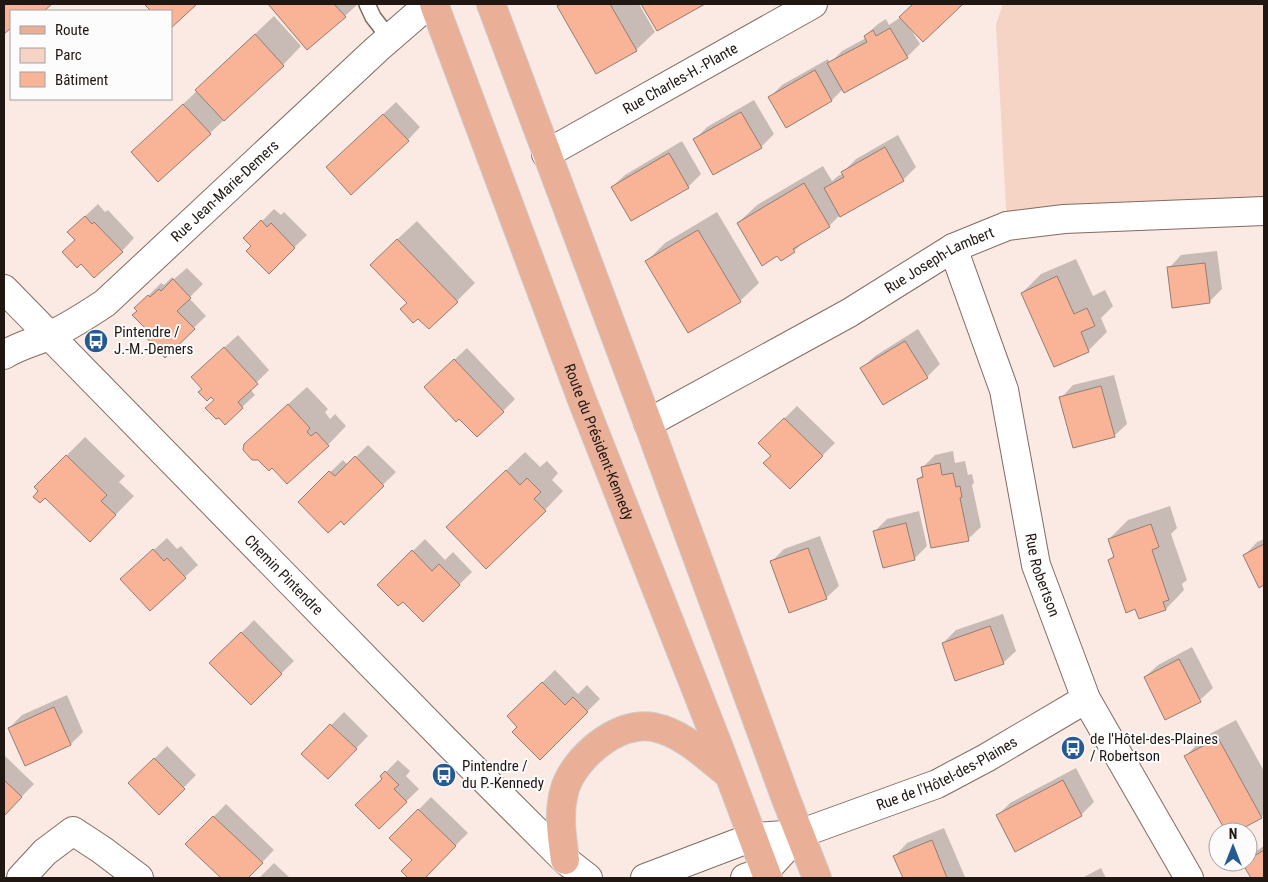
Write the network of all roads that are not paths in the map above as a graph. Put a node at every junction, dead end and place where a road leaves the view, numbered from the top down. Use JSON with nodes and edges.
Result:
{"nodes":[{"id":1,"x":367,"y":4,"type":"edge"},
{"id":2,"x":430,"y":4,"type":"edge"},
{"id":3,"x":434,"y":4,"type":"edge"},
{"id":4,"x":492,"y":4,"type":"edge"},
{"id":5,"x":813,"y":4,"type":"edge"},
{"id":6,"x":390,"y":39,"type":"junction"},
{"id":7,"x":546,"y":154,"type":"junction"},
{"id":8,"x":1264,"y":212,"type":"edge"},
{"id":9,"x":953,"y":248,"type":"junction"},
{"id":10,"x":4,"y":289,"type":"edge"},
{"id":11,"x":50,"y":336,"type":"junction"},
{"id":12,"x":4,"y":355,"type":"edge"},
{"id":13,"x":648,"y":423,"type":"junction"},
{"id":14,"x":1086,"y":699,"type":"junction"},
{"id":15,"x":730,"y":775,"type":"junction"},
{"id":16,"x":800,"y":834,"type":"junction"},
{"id":17,"x":753,"y":837,"type":"junction"},
{"id":18,"x":566,"y":860,"type":"junction"},
{"id":19,"x":760,"y":876,"type":"edge"},
{"id":20,"x":21,"y":878,"type":"edge"},
{"id":21,"x":139,"y":878,"type":"edge"},
{"id":22,"x":588,"y":878,"type":"edge"},
{"id":23,"x":645,"y":878,"type":"edge"},
{"id":24,"x":817,"y":878,"type":"edge"},
{"id":25,"x":1189,"y":878,"type":"edge"}],
"edges":[{"from":1,"to":6,"type":"lane"},
{"from":2,"to":6,"type":"street","name":"Rue Jean-Marie-Demers"},
{"from":3,"to":15,"type":"main road","name":"Route du Président-Kennedy"},
{"from":4,"to":7,"type":"main road"},
{"from":5,"to":7,"type":"street","name":"Rue Charles-H.-Plante"},
{"from":6,"to":11,"type":"street","name":"Rue Jean-Marie-Demers"},
{"from":7,"to":13,"type":"main road"},
{"from":8,"to":9,"type":"street","name":"Rue Joseph-Lambert"},
{"from":9,"to":13,"type":"street","name":"Rue Joseph-Lambert"},
{"from":9,"to":14,"type":"street","name":"Rue Robertson"},
{"from":10,"to":11,"type":"street","name":"Chemin Pintendre"},
{"from":11,"to":12,"type":"street","name":"Rue Jean-Marie-Demers"},
{"from":11,"to":18,"type":"street","name":"Chemin Pintendre"},
{"from":13,"to":16,"type":"main road"},
{"from":14,"to":16,"type":"street","name":"Rue de l'Hôtel-des-Plaines"},
{"from":14,"to":25,"type":"street","name":"Rue Robertson"},
{"from":15,"to":17,"type":"main road","name":"Route du Président-Kennedy"},
{"from":15,"to":18,"type":"main road"},
{"from":16,"to":17,"type":"street","name":"Rue de l'Hôtel-des-Plaines"},
{"from":16,"to":19,"type":"street","name":"Rue de l'Hôtel-des-Plaines"},
{"from":16,"to":24,"type":"main road"},
{"from":17,"to":19,"type":"main road","name":"Route du Président-Kennedy"},
{"from":17,"to":23,"type":"street","name":"Rue de l'Hôtel-des-Plaines"},
{"from":18,"to":22,"type":"street","name":"Chemin Pintendre"},
{"from":20,"to":21,"type":"street"}]}
